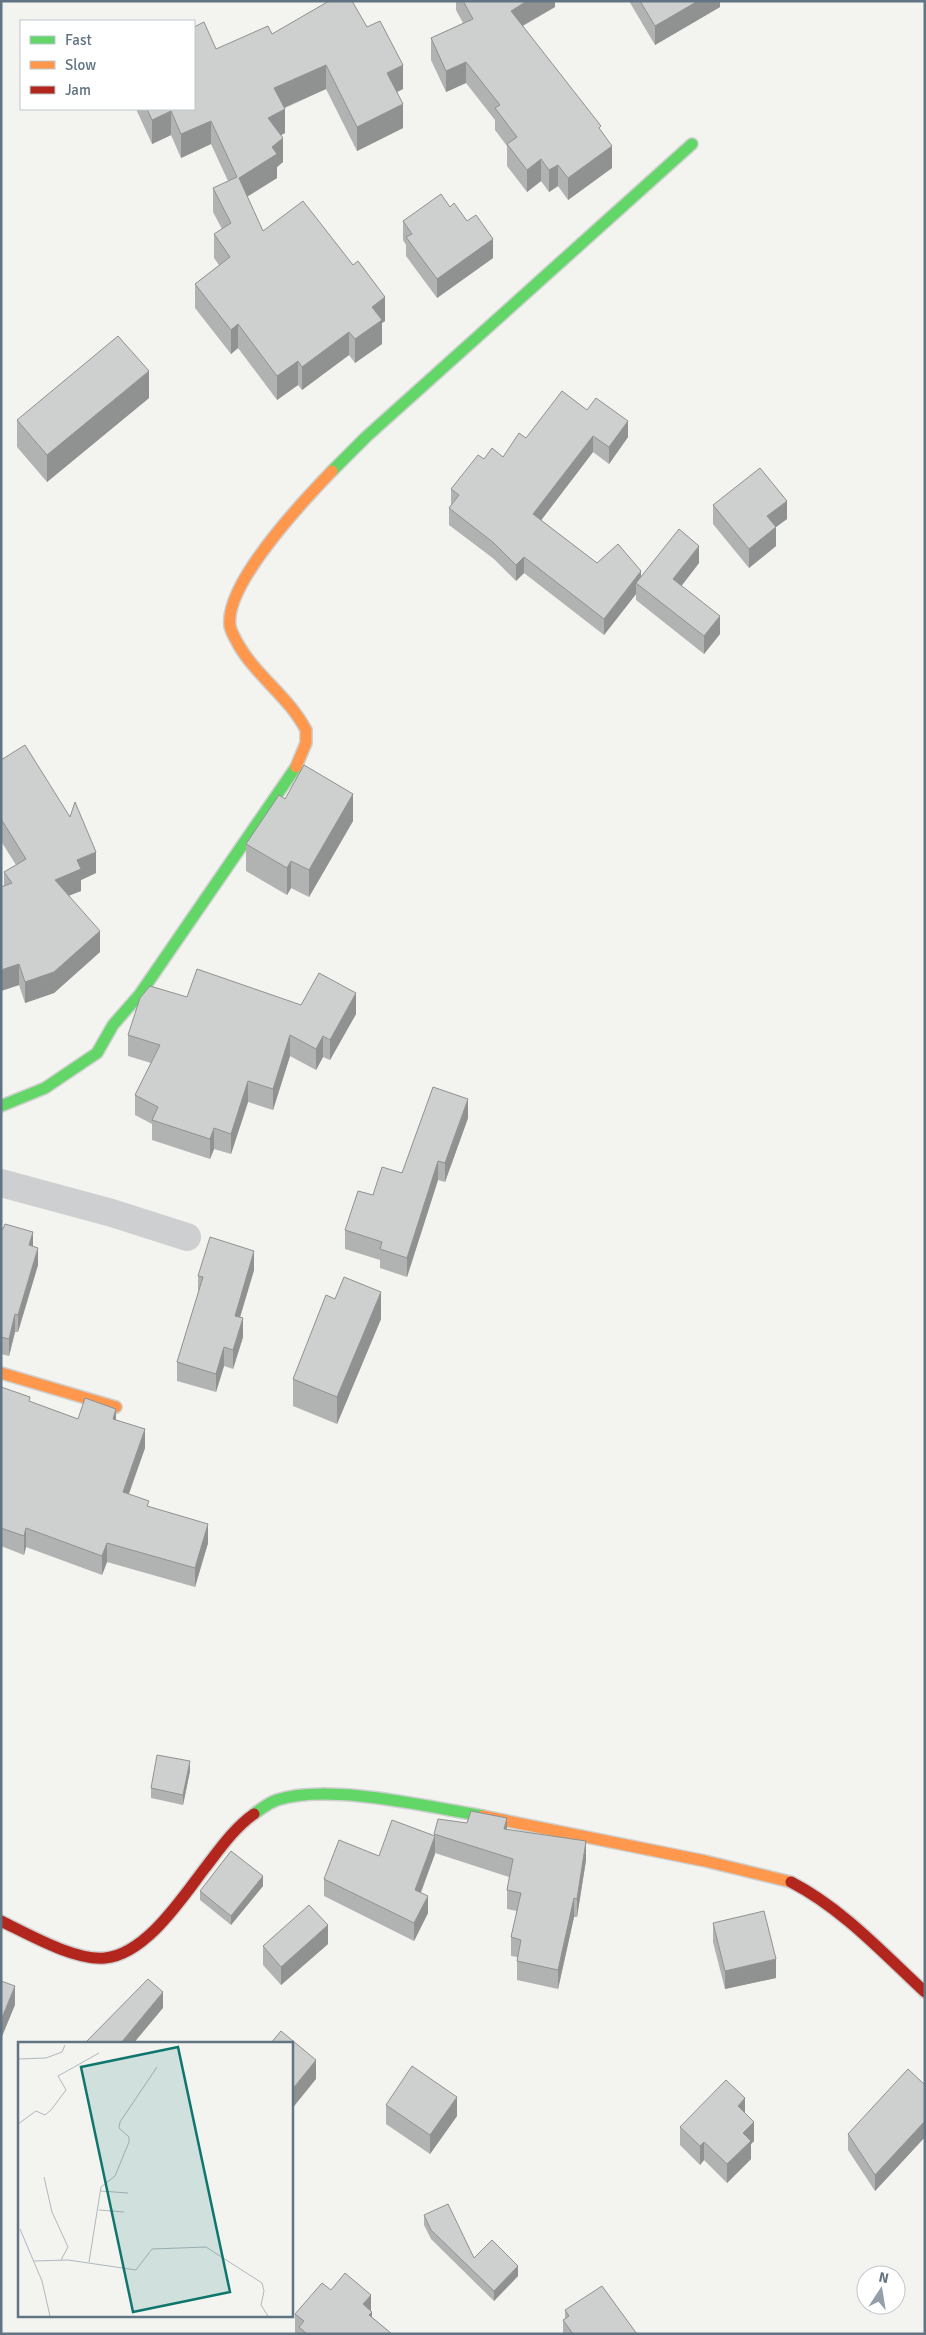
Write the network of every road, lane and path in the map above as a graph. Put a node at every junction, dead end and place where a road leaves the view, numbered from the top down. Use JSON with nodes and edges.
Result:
{"nodes":[{"id":1,"x":692,"y":144,"type":"dead end"},
{"id":2,"x":1,"y":1106,"type":"edge"},
{"id":3,"x":1,"y":1183,"type":"edge"},
{"id":4,"x":187,"y":1237,"type":"dead end"},
{"id":5,"x":1,"y":1373,"type":"edge"},
{"id":6,"x":116,"y":1407,"type":"edge"},
{"id":7,"x":1,"y":1921,"type":"edge"},
{"id":8,"x":925,"y":1992,"type":"edge"}],
"edges":[{"from":1,"to":2,"type":"street"},
{"from":3,"to":4,"type":"street"},
{"from":5,"to":6,"type":"street"},
{"from":7,"to":8,"type":"street"}]}
